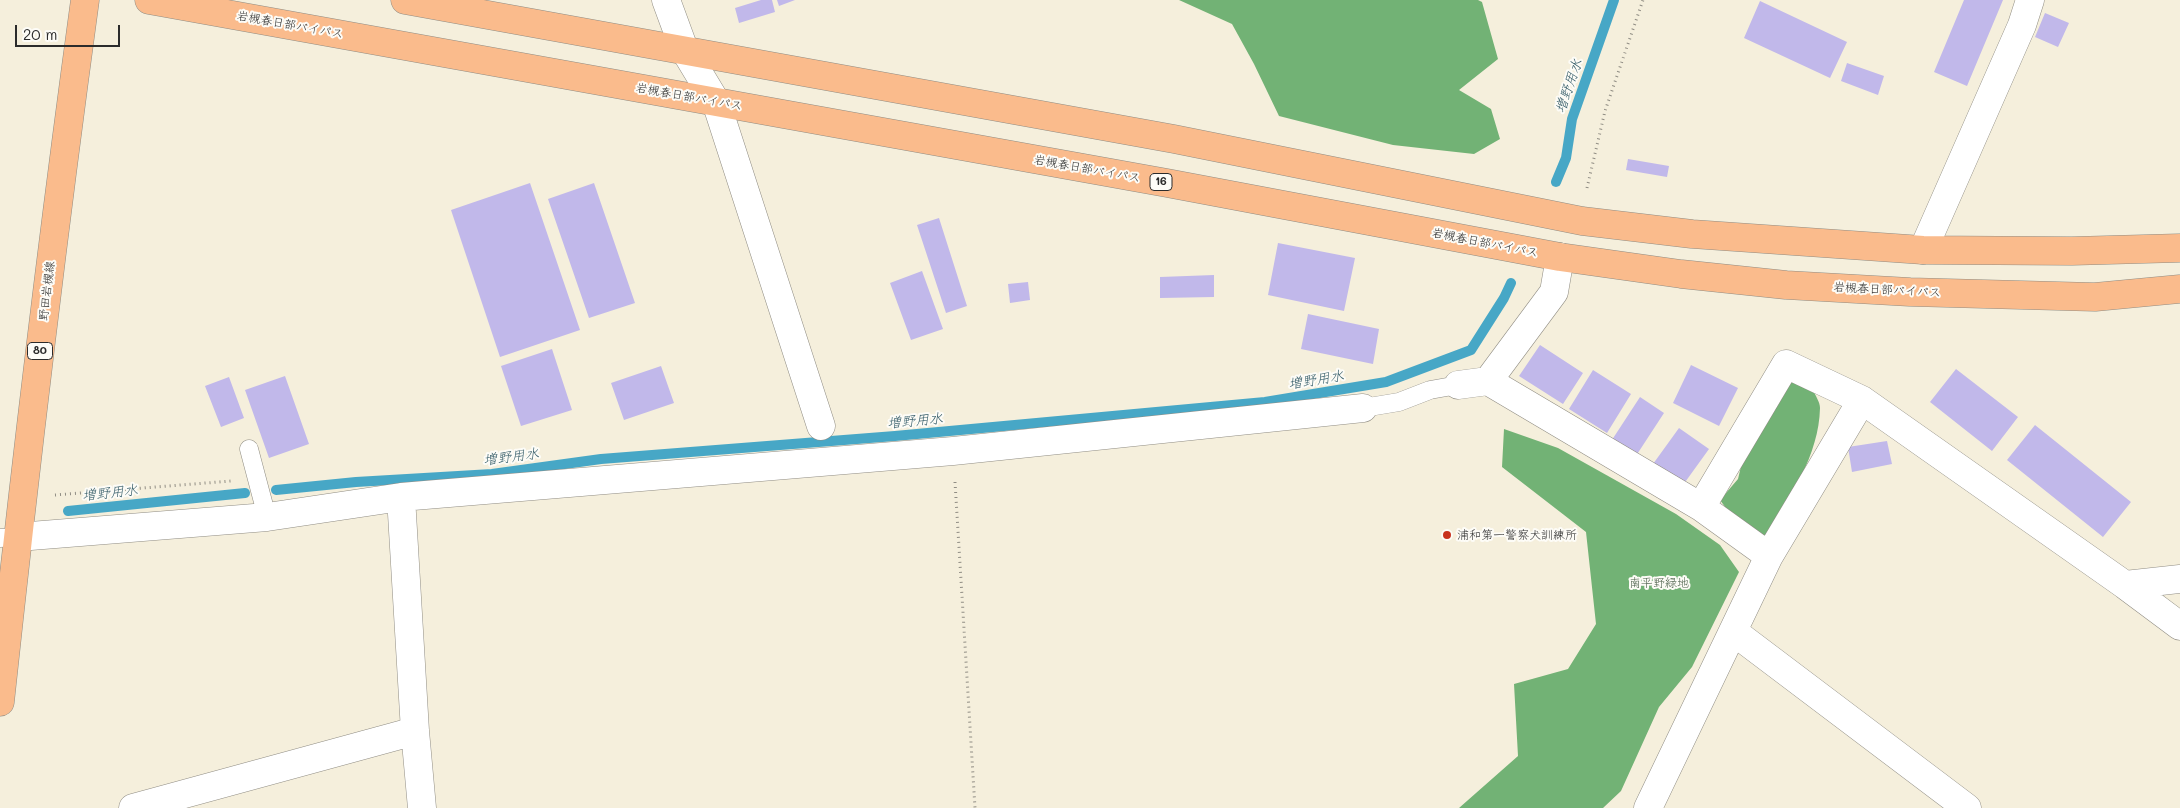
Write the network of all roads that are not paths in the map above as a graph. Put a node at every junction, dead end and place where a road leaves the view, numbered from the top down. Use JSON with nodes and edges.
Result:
{"nodes":[{"id":1,"x":86,"y":0,"type":"edge"},
{"id":2,"x":149,"y":0,"type":"edge"},
{"id":3,"x":405,"y":0,"type":"edge"},
{"id":4,"x":666,"y":0,"type":"edge"},
{"id":5,"x":2030,"y":0,"type":"edge"},
{"id":6,"x":684,"y":49,"type":"junction"},
{"id":7,"x":716,"y":102,"type":"junction"},
{"id":8,"x":2180,"y":248,"type":"edge"},
{"id":9,"x":1923,"y":250,"type":"junction"},
{"id":10,"x":1560,"y":257,"type":"junction"},
{"id":11,"x":2180,"y":289,"type":"edge"},
{"id":12,"x":1488,"y":381,"type":"junction"},
{"id":13,"x":1458,"y":385,"type":"joint"},
{"id":14,"x":1862,"y":400,"type":"junction"},
{"id":15,"x":1363,"y":408,"type":"joint"},
{"id":16,"x":821,"y":426,"type":"dead end"},
{"id":17,"x":249,"y":449,"type":"dead end"},
{"id":18,"x":401,"y":497,"type":"junction"},
{"id":19,"x":1701,"y":507,"type":"junction"},
{"id":20,"x":267,"y":517,"type":"junction"},
{"id":21,"x":9,"y":538,"type":"edge"},
{"id":22,"x":1769,"y":556,"type":"junction"},
{"id":23,"x":2180,"y":579,"type":"edge"},
{"id":24,"x":2125,"y":585,"type":"junction"},
{"id":25,"x":2180,"y":626,"type":"edge"},
{"id":26,"x":1734,"y":632,"type":"junction"},
{"id":27,"x":0,"y":702,"type":"edge"},
{"id":28,"x":415,"y":730,"type":"junction"},
{"id":29,"x":132,"y":808,"type":"edge"},
{"id":30,"x":422,"y":808,"type":"edge"},
{"id":31,"x":1648,"y":808,"type":"edge"},
{"id":32,"x":1967,"y":808,"type":"edge"}],
"edges":[{"from":1,"to":21,"type":"main road","name":"野田岩槻線","number":"80"},
{"from":2,"to":7,"type":"main road","name":"岩槻春日部バイパス","number":"16"},
{"from":3,"to":6,"type":"main road"},
{"from":4,"to":6,"type":"street"},
{"from":5,"to":9,"type":"street"},
{"from":6,"to":7,"type":"street"},
{"from":6,"to":9,"type":"main road"},
{"from":7,"to":10,"type":"main road","name":"岩槻春日部バイパス","number":"16"},
{"from":7,"to":16,"type":"street"},
{"from":8,"to":9,"type":"main road"},
{"from":10,"to":11,"type":"main road","name":"岩槻春日部バイパス","number":"16"},
{"from":10,"to":12,"type":"street"},
{"from":12,"to":13,"type":"street"},
{"from":12,"to":19,"type":"street"},
{"from":13,"to":15,"type":"lane"},
{"from":14,"to":19,"type":"street"},
{"from":14,"to":22,"type":"street"},
{"from":14,"to":24,"type":"street"},
{"from":15,"to":18,"type":"street"},
{"from":17,"to":20,"type":"lane"},
{"from":18,"to":20,"type":"street"},
{"from":18,"to":28,"type":"street"},
{"from":19,"to":22,"type":"street"},
{"from":20,"to":21,"type":"street"},
{"from":21,"to":27,"type":"main road","name":"野田岩槻線","number":"80"},
{"from":22,"to":26,"type":"street"},
{"from":23,"to":24,"type":"street"},
{"from":24,"to":25,"type":"street"},
{"from":26,"to":31,"type":"street"},
{"from":26,"to":32,"type":"street"},
{"from":28,"to":29,"type":"street"},
{"from":28,"to":30,"type":"street"}]}
